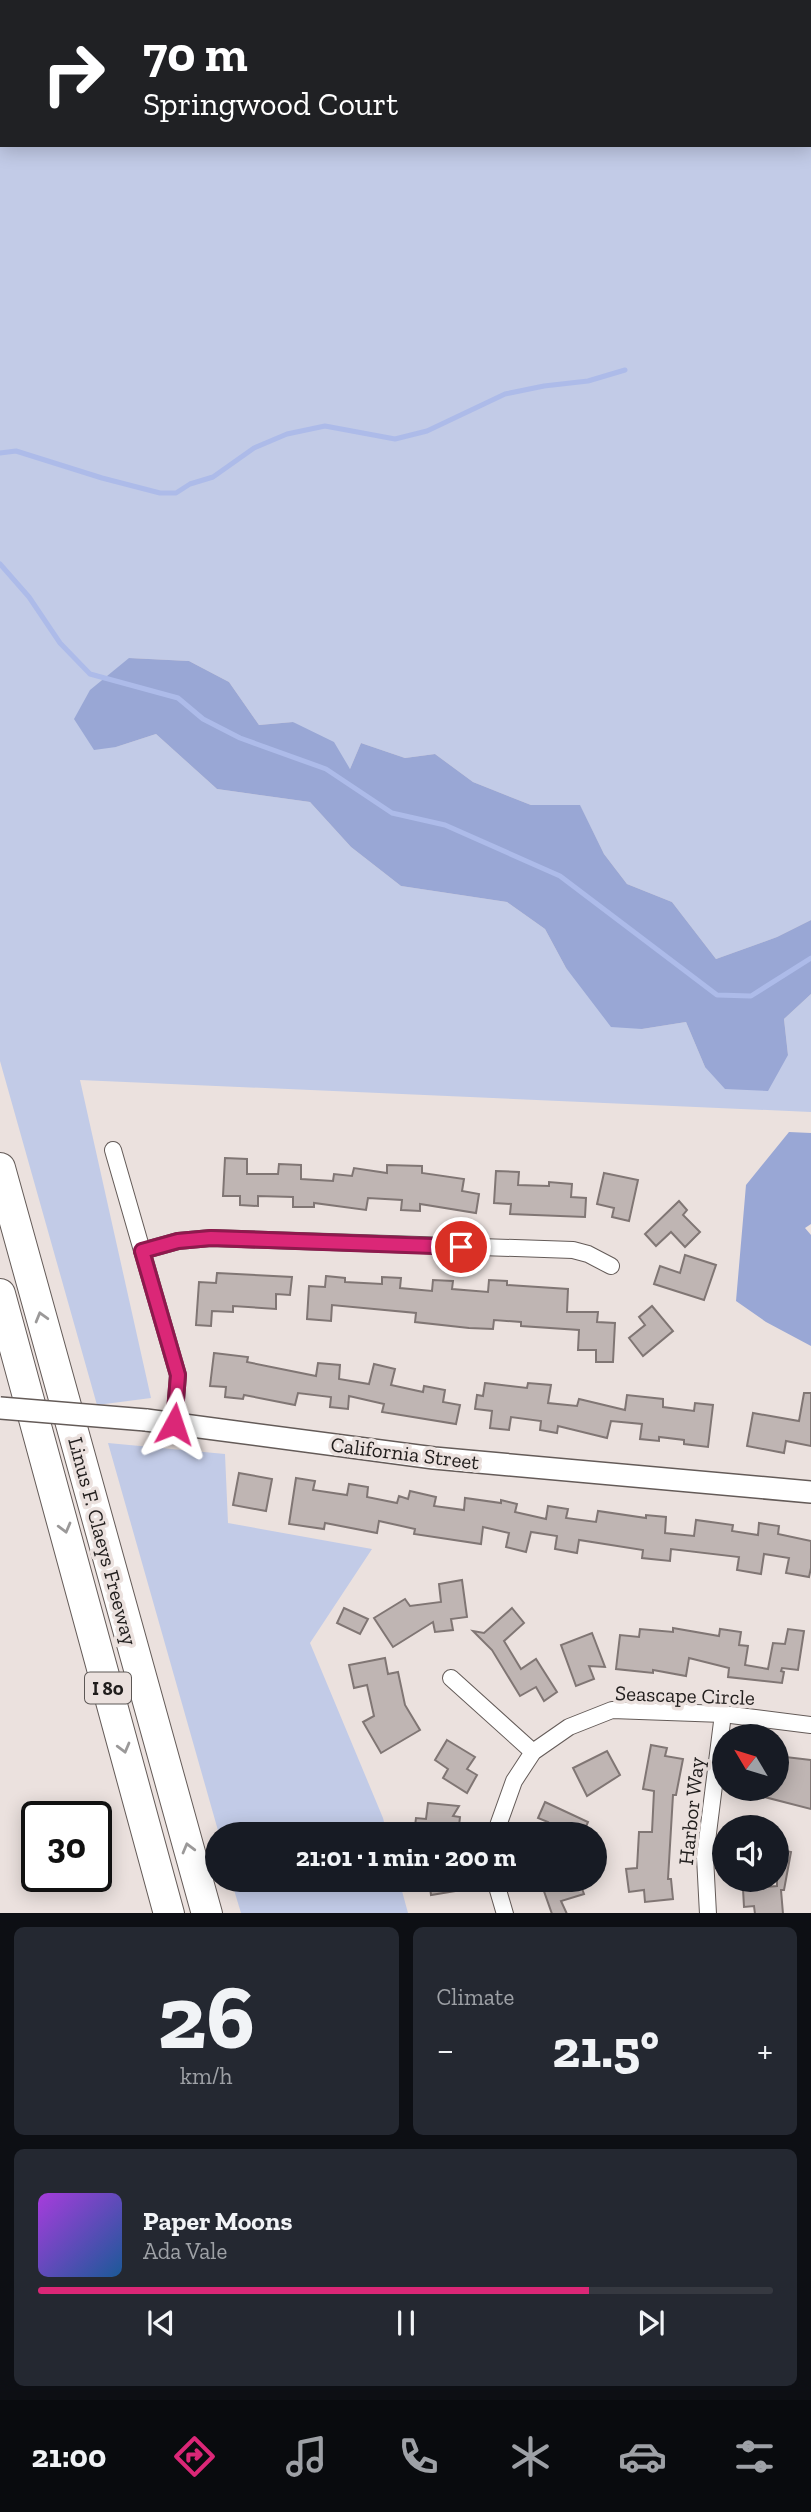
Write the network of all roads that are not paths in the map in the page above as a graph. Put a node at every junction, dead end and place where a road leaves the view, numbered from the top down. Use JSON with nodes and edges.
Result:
{"nodes":[{"id":1,"x":113,"y":1150,"type":"dead end"},
{"id":2,"x":0,"y":1168,"type":"edge"},
{"id":3,"x":142,"y":1251,"type":"junction"},
{"id":4,"x":611,"y":1266,"type":"dead end"},
{"id":5,"x":0,"y":1294,"type":"edge"},
{"id":6,"x":0,"y":1408,"type":"edge"},
{"id":7,"x":174,"y":1424,"type":"junction"},
{"id":8,"x":811,"y":1492,"type":"edge"},
{"id":9,"x":451,"y":1678,"type":"dead end"},
{"id":10,"x":723,"y":1714,"type":"junction"},
{"id":11,"x":811,"y":1725,"type":"edge"},
{"id":12,"x":533,"y":1752,"type":"junction"},
{"id":13,"x":499,"y":1822,"type":"edge"},
{"id":14,"x":499,"y":1892,"type":"edge"},
{"id":15,"x":169,"y":1913,"type":"edge"},
{"id":16,"x":207,"y":1913,"type":"edge"},
{"id":17,"x":505,"y":1913,"type":"edge"},
{"id":18,"x":708,"y":1913,"type":"edge"}],
"edges":[{"from":1,"to":3,"type":"street"},
{"from":16,"to":2,"type":"highway","name":"Linus F. Claeys Freeway","number":"I 80","one_way":true},
{"from":3,"to":4,"type":"street"},
{"from":3,"to":7,"type":"street"},
{"from":5,"to":15,"type":"highway","name":"Linus F. Claeys Freeway","number":"I 80","one_way":true},
{"from":6,"to":7,"type":"street","name":"California Street","bridge":true},
{"from":7,"to":8,"type":"street","name":"California Street"},
{"from":9,"to":12,"type":"street"},
{"from":10,"to":11,"type":"street","name":"Seascape Circle"},
{"from":10,"to":12,"type":"street","name":"Seascape Circle"},
{"from":10,"to":18,"type":"street","name":"Harbor Way"},
{"from":12,"to":13,"type":"street","name":"Seascape Circle"},
{"from":14,"to":17,"type":"street"}]}
